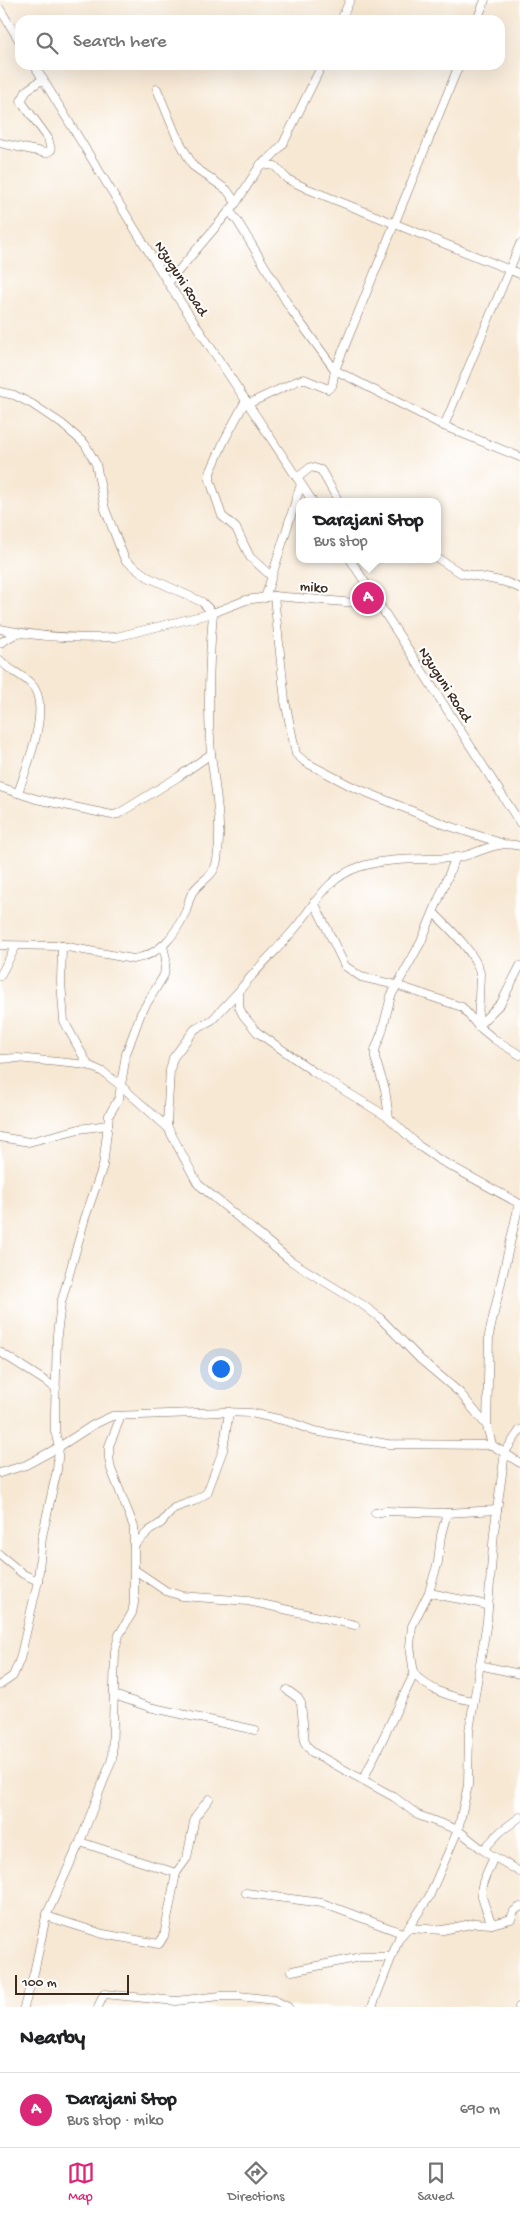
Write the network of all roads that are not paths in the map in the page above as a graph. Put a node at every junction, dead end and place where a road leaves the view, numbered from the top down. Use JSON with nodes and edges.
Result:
{"nodes":[{"id":1,"x":350,"y":0,"type":"edge"},
{"id":2,"x":485,"y":0,"type":"edge"},
{"id":3,"x":0,"y":9,"type":"edge"},
{"id":4,"x":343,"y":15,"type":"edge"},
{"id":5,"x":479,"y":15,"type":"edge"},
{"id":6,"x":15,"y":34,"type":"edge"},
{"id":7,"x":37,"y":70,"type":"edge"},
{"id":8,"x":320,"y":70,"type":"edge"},
{"id":9,"x":457,"y":70,"type":"edge"},
{"id":10,"x":43,"y":79,"type":"junction"},
{"id":11,"x":157,"y":89,"type":"dead end"},
{"id":12,"x":0,"y":143,"type":"edge"},
{"id":13,"x":261,"y":164,"type":"junction"},
{"id":14,"x":236,"y":203,"type":"junction"},
{"id":15,"x":228,"y":210,"type":"junction"},
{"id":16,"x":394,"y":224,"type":"junction"},
{"id":17,"x":520,"y":244,"type":"edge"},
{"id":18,"x":509,"y":270,"type":"junction"},
{"id":19,"x":520,"y":274,"type":"edge"},
{"id":20,"x":168,"y":283,"type":"junction"},
{"id":21,"x":335,"y":370,"type":"junction"},
{"id":22,"x":0,"y":392,"type":"edge"},
{"id":23,"x":247,"y":402,"type":"junction"},
{"id":24,"x":444,"y":426,"type":"junction"},
{"id":25,"x":520,"y":457,"type":"edge"},
{"id":26,"x":299,"y":481,"type":"junction"},
{"id":27,"x":310,"y":498,"type":"edge"},
{"id":28,"x":338,"y":498,"type":"edge"},
{"id":29,"x":441,"y":560,"type":"edge"},
{"id":30,"x":353,"y":563,"type":"edge"},
{"id":31,"x":271,"y":576,"type":"junction"},
{"id":32,"x":520,"y":588,"type":"edge"},
{"id":33,"x":274,"y":596,"type":"junction"},
{"id":34,"x":264,"y":598,"type":"junction"},
{"id":35,"x":380,"y":605,"type":"junction"},
{"id":36,"x":213,"y":613,"type":"junction"},
{"id":37,"x":0,"y":629,"type":"edge"},
{"id":38,"x":17,"y":633,"type":"junction"},
{"id":39,"x":0,"y":643,"type":"edge"},
{"id":40,"x":0,"y":660,"type":"edge"},
{"id":41,"x":212,"y":754,"type":"junction"},
{"id":42,"x":0,"y":787,"type":"edge"},
{"id":43,"x":18,"y":793,"type":"junction"},
{"id":44,"x":520,"y":823,"type":"edge"},
{"id":45,"x":503,"y":844,"type":"junction"},
{"id":46,"x":520,"y":846,"type":"edge"},
{"id":47,"x":456,"y":858,"type":"junction"},
{"id":48,"x":314,"y":902,"type":"junction"},
{"id":49,"x":434,"y":913,"type":"junction"},
{"id":50,"x":0,"y":945,"type":"edge"},
{"id":51,"x":16,"y":946,"type":"junction"},
{"id":52,"x":62,"y":946,"type":"junction"},
{"id":53,"x":164,"y":946,"type":"junction"},
{"id":54,"x":520,"y":966,"type":"edge"},
{"id":55,"x":0,"y":976,"type":"edge"},
{"id":56,"x":396,"y":985,"type":"junction"},
{"id":57,"x":239,"y":991,"type":"junction"},
{"id":58,"x":478,"y":1026,"type":"junction"},
{"id":59,"x":520,"y":1055,"type":"edge"},
{"id":60,"x":0,"y":1059,"type":"edge"},
{"id":61,"x":88,"y":1065,"type":"junction"},
{"id":62,"x":120,"y":1085,"type":"junction"},
{"id":63,"x":389,"y":1118,"type":"junction"},
{"id":64,"x":108,"y":1125,"type":"junction"},
{"id":65,"x":168,"y":1128,"type":"junction"},
{"id":66,"x":0,"y":1137,"type":"edge"},
{"id":67,"x":520,"y":1204,"type":"edge"},
{"id":68,"x":0,"y":1352,"type":"edge"},
{"id":69,"x":56,"y":1388,"type":"junction"},
{"id":70,"x":229,"y":1412,"type":"junction"},
{"id":71,"x":121,"y":1416,"type":"junction"},
{"id":72,"x":487,"y":1426,"type":"junction"},
{"id":73,"x":520,"y":1430,"type":"edge"},
{"id":74,"x":492,"y":1445,"type":"junction"},
{"id":75,"x":59,"y":1447,"type":"junction"},
{"id":76,"x":505,"y":1452,"type":"junction"},
{"id":77,"x":520,"y":1463,"type":"edge"},
{"id":78,"x":0,"y":1473,"type":"edge"},
{"id":79,"x":498,"y":1510,"type":"junction"},
{"id":80,"x":374,"y":1513,"type":"dead end"},
{"id":81,"x":447,"y":1513,"type":"junction"},
{"id":82,"x":134,"y":1545,"type":"junction"},
{"id":83,"x":0,"y":1555,"type":"edge"},
{"id":84,"x":135,"y":1570,"type":"junction"},
{"id":85,"x":38,"y":1582,"type":"junction"},
{"id":86,"x":428,"y":1592,"type":"junction"},
{"id":87,"x":488,"y":1606,"type":"junction"},
{"id":88,"x":355,"y":1625,"type":"dead end"},
{"id":89,"x":480,"y":1665,"type":"junction"},
{"id":90,"x":414,"y":1674,"type":"junction"},
{"id":91,"x":520,"y":1674,"type":"edge"},
{"id":92,"x":0,"y":1685,"type":"edge"},
{"id":93,"x":287,"y":1690,"type":"dead end"},
{"id":94,"x":114,"y":1695,"type":"junction"},
{"id":95,"x":473,"y":1701,"type":"junction"},
{"id":96,"x":255,"y":1730,"type":"dead end"},
{"id":97,"x":364,"y":1780,"type":"junction"},
{"id":98,"x":209,"y":1799,"type":"dead end"},
{"id":99,"x":520,"y":1817,"type":"edge"},
{"id":100,"x":458,"y":1830,"type":"junction"},
{"id":101,"x":80,"y":1842,"type":"junction"},
{"id":102,"x":483,"y":1850,"type":"junction"},
{"id":103,"x":494,"y":1857,"type":"junction"},
{"id":104,"x":520,"y":1872,"type":"edge"},
{"id":105,"x":176,"y":1873,"type":"junction"},
{"id":106,"x":246,"y":1892,"type":"dead end"},
{"id":107,"x":520,"y":1908,"type":"edge"},
{"id":108,"x":46,"y":1916,"type":"junction"},
{"id":109,"x":492,"y":1924,"type":"junction"},
{"id":110,"x":405,"y":1930,"type":"junction"},
{"id":111,"x":390,"y":1957,"type":"junction"},
{"id":112,"x":292,"y":1971,"type":"dead end"},
{"id":113,"x":24,"y":2007,"type":"edge"},
{"id":114,"x":98,"y":2007,"type":"edge"},
{"id":115,"x":288,"y":2007,"type":"edge"},
{"id":116,"x":372,"y":2007,"type":"edge"}],
"edges":[{"from":1,"to":4,"type":"street"},
{"from":2,"to":5,"type":"street"},
{"from":3,"to":6,"type":"street"},
{"from":7,"to":10,"type":"street","name":"Nzuguni Road"},
{"from":8,"to":13,"type":"street"},
{"from":9,"to":16,"type":"street"},
{"from":10,"to":12,"type":"street"},
{"from":10,"to":20,"type":"street","name":"Nzuguni Road"},
{"from":11,"to":14,"type":"street"},
{"from":13,"to":14,"type":"street"},
{"from":13,"to":16,"type":"street"},
{"from":14,"to":15,"type":"street"},
{"from":15,"to":20,"type":"street"},
{"from":15,"to":21,"type":"street"},
{"from":16,"to":18,"type":"street"},
{"from":16,"to":21,"type":"street"},
{"from":17,"to":18,"type":"street"},
{"from":18,"to":19,"type":"street"},
{"from":18,"to":24,"type":"street"},
{"from":20,"to":23,"type":"street","name":"Nzuguni Road"},
{"from":21,"to":23,"type":"street"},
{"from":21,"to":24,"type":"street"},
{"from":22,"to":36,"type":"street"},
{"from":23,"to":26,"type":"street","name":"Nzuguni Road"},
{"from":23,"to":31,"type":"street"},
{"from":24,"to":25,"type":"street"},
{"from":26,"to":27,"type":"street","name":"Nzuguni Road"},
{"from":26,"to":28,"type":"street"},
{"from":26,"to":31,"type":"street"},
{"from":29,"to":32,"type":"street"},
{"from":30,"to":35,"type":"street","name":"Nzuguni Road"},
{"from":31,"to":34,"type":"street"},
{"from":33,"to":34,"type":"street","name":"miko"},
{"from":33,"to":35,"type":"street","name":"miko"},
{"from":33,"to":45,"type":"street"},
{"from":34,"to":36,"type":"street","name":"miko"},
{"from":35,"to":44,"type":"street","name":"Nzuguni Road"},
{"from":36,"to":38,"type":"street","name":"miko"},
{"from":36,"to":41,"type":"street"},
{"from":37,"to":38,"type":"street","name":"miko"},
{"from":38,"to":39,"type":"street"},
{"from":40,"to":43,"type":"street"},
{"from":41,"to":43,"type":"street"},
{"from":41,"to":53,"type":"street"},
{"from":42,"to":43,"type":"street"},
{"from":45,"to":46,"type":"street"},
{"from":45,"to":47,"type":"street"},
{"from":47,"to":48,"type":"street"},
{"from":47,"to":49,"type":"street"},
{"from":48,"to":56,"type":"street"},
{"from":48,"to":57,"type":"street"},
{"from":49,"to":56,"type":"street"},
{"from":49,"to":58,"type":"street"},
{"from":50,"to":51,"type":"street"},
{"from":51,"to":52,"type":"street"},
{"from":51,"to":55,"type":"street"},
{"from":52,"to":53,"type":"street"},
{"from":52,"to":61,"type":"street"},
{"from":53,"to":62,"type":"street"},
{"from":54,"to":58,"type":"street"},
{"from":56,"to":58,"type":"street"},
{"from":56,"to":63,"type":"street"},
{"from":57,"to":63,"type":"street"},
{"from":57,"to":65,"type":"street"},
{"from":58,"to":59,"type":"street"},
{"from":60,"to":61,"type":"street"},
{"from":61,"to":62,"type":"street"},
{"from":62,"to":64,"type":"street"},
{"from":62,"to":65,"type":"street"},
{"from":63,"to":67,"type":"street"},
{"from":64,"to":66,"type":"street"},
{"from":64,"to":69,"type":"street"},
{"from":65,"to":72,"type":"street"},
{"from":67,"to":72,"type":"street"},
{"from":68,"to":69,"type":"street"},
{"from":69,"to":75,"type":"street"},
{"from":70,"to":71,"type":"street"},
{"from":70,"to":74,"type":"street"},
{"from":70,"to":82,"type":"street"},
{"from":71,"to":75,"type":"street"},
{"from":71,"to":82,"type":"street"},
{"from":72,"to":74,"type":"street"},
{"from":73,"to":76,"type":"street"},
{"from":74,"to":76,"type":"street"},
{"from":75,"to":78,"type":"street"},
{"from":75,"to":85,"type":"street"},
{"from":76,"to":77,"type":"street"},
{"from":76,"to":79,"type":"street"},
{"from":79,"to":81,"type":"street"},
{"from":79,"to":87,"type":"street"},
{"from":80,"to":81,"type":"street"},
{"from":81,"to":86,"type":"street"},
{"from":82,"to":84,"type":"street"},
{"from":83,"to":85,"type":"street"},
{"from":84,"to":88,"type":"street"},
{"from":84,"to":94,"type":"street"},
{"from":85,"to":92,"type":"street"},
{"from":86,"to":87,"type":"street"},
{"from":86,"to":90,"type":"street"},
{"from":87,"to":89,"type":"street"},
{"from":89,"to":91,"type":"street"},
{"from":89,"to":95,"type":"street"},
{"from":90,"to":95,"type":"street"},
{"from":90,"to":97,"type":"street"},
{"from":93,"to":97,"type":"street"},
{"from":94,"to":96,"type":"street"},
{"from":94,"to":101,"type":"street"},
{"from":95,"to":100,"type":"street"},
{"from":97,"to":100,"type":"street"},
{"from":98,"to":105,"type":"street"},
{"from":99,"to":102,"type":"street"},
{"from":100,"to":102,"type":"street"},
{"from":100,"to":110,"type":"street"},
{"from":101,"to":105,"type":"street"},
{"from":101,"to":108,"type":"street"},
{"from":102,"to":103,"type":"street"},
{"from":103,"to":104,"type":"street"},
{"from":103,"to":109,"type":"street"},
{"from":105,"to":108,"type":"street"},
{"from":106,"to":110,"type":"street"},
{"from":107,"to":109,"type":"street"},
{"from":108,"to":113,"type":"street"},
{"from":109,"to":110,"type":"street"},
{"from":110,"to":111,"type":"street"},
{"from":111,"to":112,"type":"street"},
{"from":111,"to":116,"type":"street"},
{"from":114,"to":115,"type":"street"}]}
